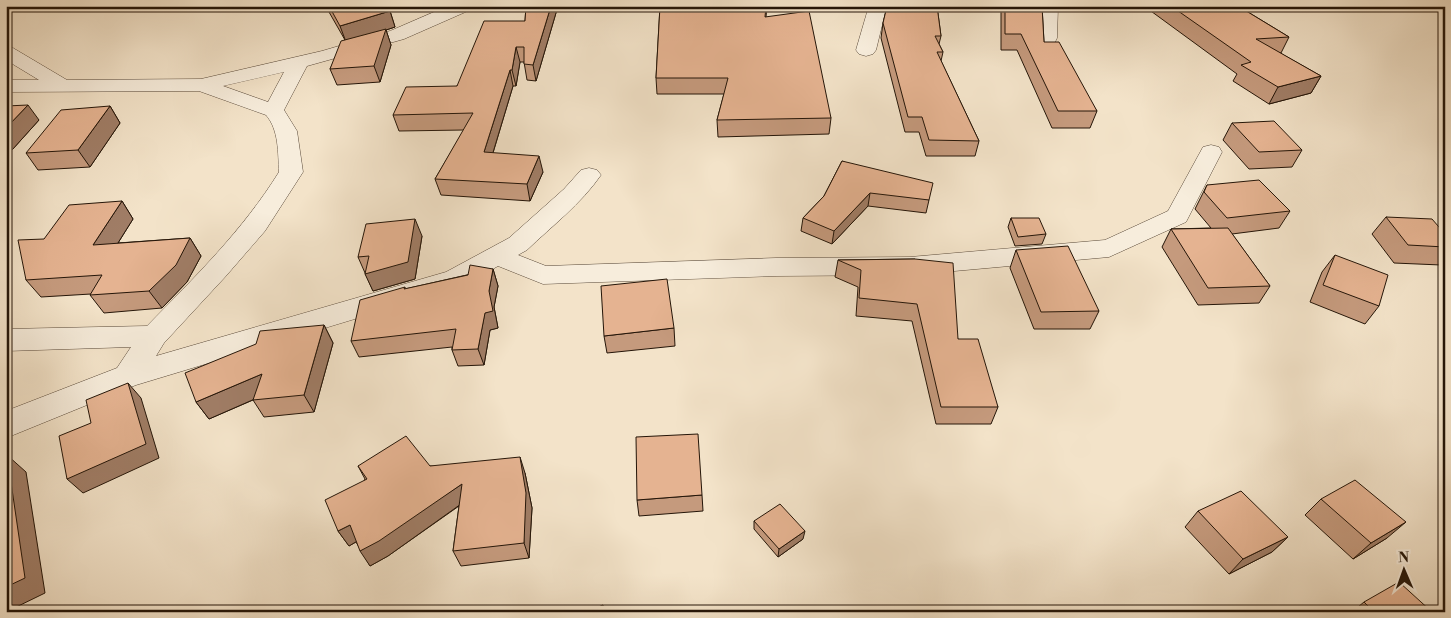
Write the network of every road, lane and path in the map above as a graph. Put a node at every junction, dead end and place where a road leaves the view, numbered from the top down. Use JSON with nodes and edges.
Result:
{"nodes":[{"id":1,"x":464,"y":6,"type":"edge"},
{"id":2,"x":876,"y":6,"type":"edge"},
{"id":3,"x":1049,"y":6,"type":"edge"},
{"id":4,"x":1048,"y":38,"type":"dead end"},
{"id":5,"x":866,"y":50,"type":"dead end"},
{"id":6,"x":6,"y":52,"type":"edge"},
{"id":7,"x":300,"y":61,"type":"junction"},
{"id":8,"x":62,"y":85,"type":"junction"},
{"id":9,"x":201,"y":85,"type":"junction"},
{"id":10,"x":6,"y":86,"type":"edge"},
{"id":11,"x":273,"y":111,"type":"junction"},
{"id":12,"x":1211,"y":152,"type":"dead end"},
{"id":13,"x":589,"y":175,"type":"dead end"},
{"id":14,"x":497,"y":256,"type":"junction"},
{"id":15,"x":154,"y":336,"type":"junction"},
{"id":16,"x":6,"y":340,"type":"edge"},
{"id":17,"x":127,"y":376,"type":"junction"},
{"id":18,"x":6,"y":426,"type":"edge"}],
"edges":[{"from":1,"to":7,"type":"street"},
{"from":2,"to":5,"type":"street"},
{"from":3,"to":4,"type":"street"},
{"from":6,"to":8,"type":"street"},
{"from":7,"to":9,"type":"street"},
{"from":7,"to":11,"type":"street"},
{"from":8,"to":9,"type":"street"},
{"from":8,"to":10,"type":"street"},
{"from":9,"to":11,"type":"street"},
{"from":11,"to":15,"type":"street"},
{"from":12,"to":14,"type":"street"},
{"from":13,"to":14,"type":"street"},
{"from":14,"to":17,"type":"street"},
{"from":15,"to":16,"type":"street"},
{"from":15,"to":17,"type":"street"},
{"from":17,"to":18,"type":"street"}]}
